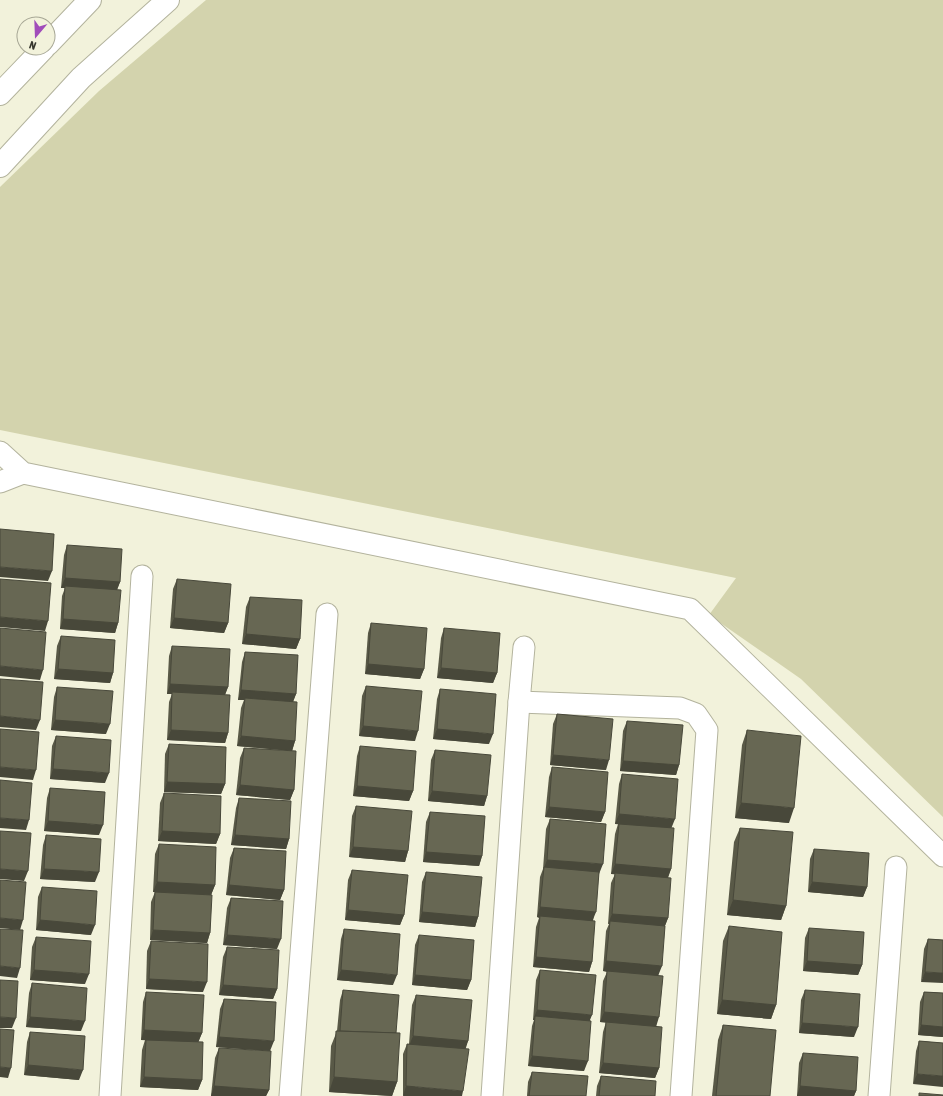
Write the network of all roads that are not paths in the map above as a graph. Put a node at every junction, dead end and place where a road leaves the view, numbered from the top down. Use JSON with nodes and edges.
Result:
{"nodes":[{"id":1,"x":90,"y":0,"type":"edge"},
{"id":2,"x":168,"y":0,"type":"edge"},
{"id":3,"x":56,"y":36,"type":"edge"},
{"id":4,"x":36,"y":56,"type":"edge"},
{"id":5,"x":0,"y":94,"type":"edge"},
{"id":6,"x":0,"y":166,"type":"edge"},
{"id":7,"x":0,"y":452,"type":"edge"},
{"id":8,"x":23,"y":472,"type":"junction"},
{"id":9,"x":0,"y":482,"type":"edge"},
{"id":10,"x":142,"y":576,"type":"dead end"},
{"id":11,"x":327,"y":614,"type":"dead end"},
{"id":12,"x":524,"y":647,"type":"dead end"},
{"id":13,"x":519,"y":702,"type":"junction"},
{"id":14,"x":943,"y":856,"type":"edge"},
{"id":15,"x":896,"y":867,"type":"dead end"},
{"id":16,"x":110,"y":1096,"type":"edge"},
{"id":17,"x":290,"y":1096,"type":"edge"},
{"id":18,"x":492,"y":1096,"type":"edge"},
{"id":19,"x":681,"y":1096,"type":"edge"},
{"id":20,"x":879,"y":1096,"type":"edge"}],
"edges":[{"from":1,"to":3,"type":"street"},
{"from":2,"to":6,"type":"street"},
{"from":4,"to":5,"type":"street"},
{"from":7,"to":8,"type":"street"},
{"from":8,"to":9,"type":"street"},
{"from":8,"to":14,"type":"street"},
{"from":10,"to":16,"type":"street"},
{"from":11,"to":17,"type":"street"},
{"from":12,"to":13,"type":"street"},
{"from":13,"to":18,"type":"street"},
{"from":13,"to":19,"type":"street"},
{"from":15,"to":20,"type":"street"}]}
